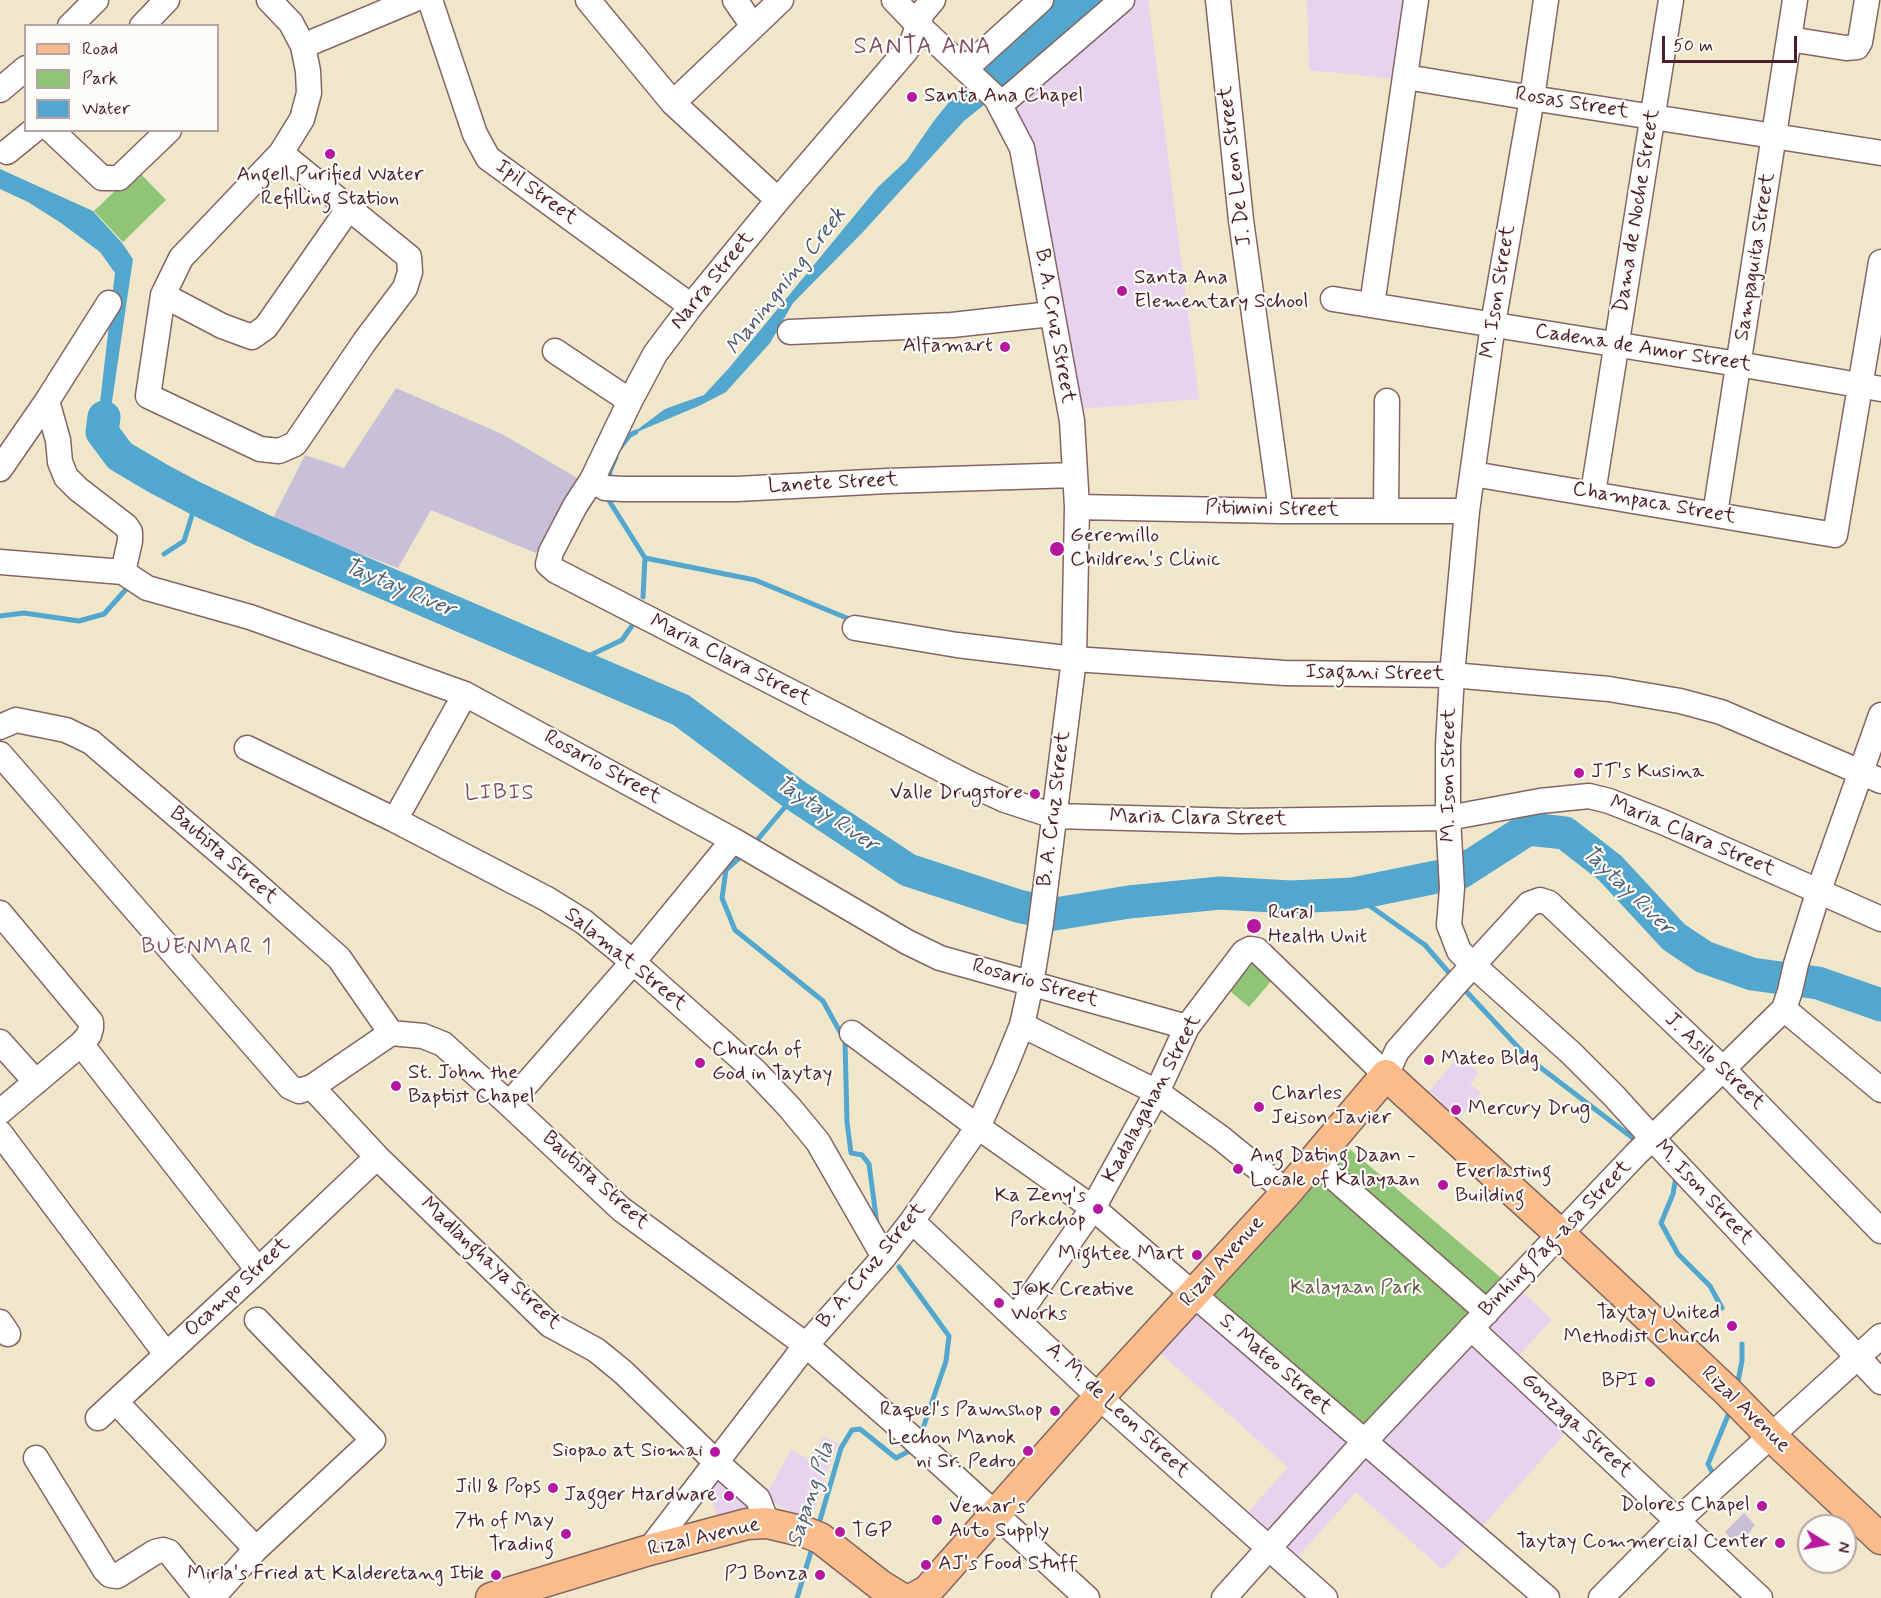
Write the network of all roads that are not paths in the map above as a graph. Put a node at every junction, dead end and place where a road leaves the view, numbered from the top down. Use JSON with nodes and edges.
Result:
{"nodes":[{"id":1,"x":96,"y":0,"type":"edge"},
{"id":2,"x":270,"y":0,"type":"edge"},
{"id":3,"x":413,"y":0,"type":"edge"},
{"id":4,"x":430,"y":0,"type":"edge"},
{"id":5,"x":588,"y":0,"type":"edge"},
{"id":6,"x":735,"y":0,"type":"edge"},
{"id":7,"x":781,"y":0,"type":"edge"},
{"id":8,"x":894,"y":0,"type":"edge"},
{"id":9,"x":933,"y":0,"type":"edge"},
{"id":10,"x":1041,"y":0,"type":"edge"},
{"id":11,"x":1122,"y":0,"type":"edge"},
{"id":12,"x":1218,"y":0,"type":"edge"},
{"id":13,"x":1416,"y":0,"type":"edge"},
{"id":14,"x":1546,"y":0,"type":"edge"},
{"id":15,"x":1671,"y":0,"type":"edge"},
{"id":16,"x":1795,"y":0,"type":"edge"},
{"id":17,"x":1867,"y":0,"type":"edge"},
{"id":18,"x":72,"y":24,"type":"edge"},
{"id":19,"x":918,"y":25,"type":"junction"},
{"id":20,"x":753,"y":26,"type":"junction"},
{"id":21,"x":1789,"y":39,"type":"junction"},
{"id":22,"x":303,"y":46,"type":"junction"},
{"id":23,"x":24,"y":70,"type":"edge"},
{"id":24,"x":966,"y":71,"type":"junction"},
{"id":25,"x":1406,"y":77,"type":"junction"},
{"id":26,"x":0,"y":90,"type":"edge"},
{"id":27,"x":1532,"y":99,"type":"junction"},
{"id":28,"x":998,"y":101,"type":"junction"},
{"id":29,"x":673,"y":103,"type":"junction"},
{"id":30,"x":1653,"y":117,"type":"junction"},
{"id":31,"x":32,"y":132,"type":"edge"},
{"id":32,"x":53,"y":132,"type":"edge"},
{"id":33,"x":167,"y":132,"type":"edge"},
{"id":34,"x":1775,"y":136,"type":"junction"},
{"id":35,"x":7,"y":152,"type":"dead end"},
{"id":36,"x":281,"y":153,"type":"junction"},
{"id":37,"x":1881,"y":153,"type":"edge"},
{"id":38,"x":778,"y":200,"type":"junction"},
{"id":39,"x":349,"y":208,"type":"junction"},
{"id":40,"x":1881,"y":262,"type":"edge"},
{"id":41,"x":163,"y":295,"type":"junction"},
{"id":42,"x":1333,"y":299,"type":"dead end"},
{"id":43,"x":109,"y":303,"type":"dead end"},
{"id":44,"x":1371,"y":305,"type":"junction"},
{"id":45,"x":691,"y":306,"type":"junction"},
{"id":46,"x":1052,"y":314,"type":"junction"},
{"id":47,"x":1493,"y":324,"type":"junction"},
{"id":48,"x":790,"y":332,"type":"dead end"},
{"id":49,"x":1616,"y":344,"type":"junction"},
{"id":50,"x":555,"y":351,"type":"dead end"},
{"id":51,"x":1738,"y":364,"type":"junction"},
{"id":52,"x":1871,"y":388,"type":"edge"},
{"id":53,"x":47,"y":401,"type":"junction"},
{"id":54,"x":630,"y":401,"type":"junction"},
{"id":55,"x":1387,"y":401,"type":"dead end"},
{"id":56,"x":0,"y":469,"type":"edge"},
{"id":57,"x":1473,"y":474,"type":"junction"},
{"id":58,"x":1075,"y":475,"type":"junction"},
{"id":59,"x":607,"y":486,"type":"junction"},
{"id":60,"x":1593,"y":493,"type":"junction"},
{"id":61,"x":1077,"y":507,"type":"junction"},
{"id":62,"x":1386,"y":510,"type":"junction"},
{"id":63,"x":1281,"y":511,"type":"junction"},
{"id":64,"x":1467,"y":511,"type":"junction"},
{"id":65,"x":1715,"y":514,"type":"junction"},
{"id":66,"x":0,"y":562,"type":"edge"},
{"id":67,"x":548,"y":564,"type":"joint"},
{"id":68,"x":123,"y":572,"type":"junction"},
{"id":69,"x":855,"y":628,"type":"dead end"},
{"id":70,"x":1074,"y":659,"type":"junction"},
{"id":71,"x":1452,"y":675,"type":"junction"},
{"id":72,"x":465,"y":694,"type":"junction"},
{"id":73,"x":1881,"y":715,"type":"edge"},
{"id":74,"x":0,"y":727,"type":"edge"},
{"id":75,"x":247,"y":748,"type":"dead end"},
{"id":76,"x":0,"y":754,"type":"edge"},
{"id":77,"x":1870,"y":777,"type":"edge"},
{"id":78,"x":1054,"y":816,"type":"junction"},
{"id":79,"x":1448,"y":818,"type":"junction"},
{"id":80,"x":395,"y":820,"type":"junction"},
{"id":81,"x":749,"y":849,"type":"junction"},
{"id":82,"x":1818,"y":890,"type":"junction"},
{"id":83,"x":0,"y":913,"type":"edge"},
{"id":84,"x":1881,"y":919,"type":"edge"},
{"id":85,"x":633,"y":962,"type":"junction"},
{"id":86,"x":1473,"y":965,"type":"junction"},
{"id":87,"x":1031,"y":984,"type":"junction"},
{"id":88,"x":1787,"y":1000,"type":"junction"},
{"id":89,"x":1022,"y":1025,"type":"junction"},
{"id":90,"x":1187,"y":1027,"type":"junction"},
{"id":91,"x":391,"y":1033,"type":"junction"},
{"id":92,"x":852,"y":1033,"type":"dead end"},
{"id":93,"x":85,"y":1040,"type":"junction"},
{"id":94,"x":0,"y":1042,"type":"edge"},
{"id":95,"x":1723,"y":1069,"type":"junction"},
{"id":96,"x":1386,"y":1075,"type":"junction"},
{"id":97,"x":36,"y":1082,"type":"junction"},
{"id":98,"x":312,"y":1087,"type":"junction"},
{"id":99,"x":1881,"y":1090,"type":"edge"},
{"id":100,"x":1157,"y":1092,"type":"junction"},
{"id":101,"x":509,"y":1104,"type":"junction"},
{"id":102,"x":0,"y":1112,"type":"edge"},
{"id":103,"x":978,"y":1127,"type":"junction"},
{"id":104,"x":0,"y":1133,"type":"edge"},
{"id":105,"x":1653,"y":1139,"type":"junction"},
{"id":106,"x":377,"y":1157,"type":"junction"},
{"id":107,"x":1315,"y":1161,"type":"junction"},
{"id":108,"x":1287,"y":1192,"type":"junction"},
{"id":109,"x":1093,"y":1208,"type":"junction"},
{"id":110,"x":912,"y":1221,"type":"junction"},
{"id":111,"x":1881,"y":1231,"type":"edge"},
{"id":112,"x":1560,"y":1234,"type":"junction"},
{"id":113,"x":884,"y":1257,"type":"junction"},
{"id":114,"x":258,"y":1270,"type":"junction"},
{"id":115,"x":1193,"y":1295,"type":"junction"},
{"id":116,"x":1016,"y":1318,"type":"junction"},
{"id":117,"x":257,"y":1320,"type":"dead end"},
{"id":118,"x":1479,"y":1320,"type":"junction"},
{"id":119,"x":1881,"y":1336,"type":"edge"},
{"id":120,"x":806,"y":1345,"type":"junction"},
{"id":121,"x":166,"y":1354,"type":"junction"},
{"id":122,"x":1857,"y":1357,"type":"junction"},
{"id":123,"x":1881,"y":1382,"type":"edge"},
{"id":124,"x":1100,"y":1397,"type":"junction"},
{"id":125,"x":116,"y":1402,"type":"junction"},
{"id":126,"x":98,"y":1418,"type":"dead end"},
{"id":127,"x":1771,"y":1437,"type":"junction"},
{"id":128,"x":1364,"y":1442,"type":"junction"},
{"id":129,"x":36,"y":1458,"type":"dead end"},
{"id":130,"x":716,"y":1462,"type":"junction"},
{"id":131,"x":996,"y":1515,"type":"junction"},
{"id":132,"x":1677,"y":1521,"type":"junction"},
{"id":133,"x":767,"y":1523,"type":"junction"},
{"id":134,"x":1881,"y":1539,"type":"edge"},
{"id":135,"x":256,"y":1549,"type":"junction"},
{"id":136,"x":1269,"y":1549,"type":"junction"},
{"id":137,"x":650,"y":1550,"type":"junction"},
{"id":138,"x":206,"y":1598,"type":"edge"},
{"id":139,"x":212,"y":1598,"type":"edge"},
{"id":140,"x":491,"y":1598,"type":"edge"},
{"id":141,"x":902,"y":1598,"type":"edge"},
{"id":142,"x":914,"y":1598,"type":"edge"},
{"id":143,"x":1087,"y":1598,"type":"edge"},
{"id":144,"x":1224,"y":1598,"type":"edge"},
{"id":145,"x":1325,"y":1598,"type":"edge"},
{"id":146,"x":1547,"y":1598,"type":"edge"},
{"id":147,"x":1601,"y":1598,"type":"edge"},
{"id":148,"x":1760,"y":1598,"type":"edge"}],
"edges":[{"from":1,"to":18,"type":"street"},
{"from":2,"to":22,"type":"street"},
{"from":3,"to":22,"type":"street"},
{"from":4,"to":45,"type":"street","name":"Ipil Street"},
{"from":5,"to":29,"type":"street"},
{"from":6,"to":20,"type":"street"},
{"from":7,"to":20,"type":"street"},
{"from":8,"to":19,"type":"street","name":"B. A. Cruz Street"},
{"from":9,"to":19,"type":"street","name":"Narra Street"},
{"from":10,"to":24,"type":"street"},
{"from":11,"to":28,"type":"street"},
{"from":12,"to":63,"type":"street","name":"J. De Leon Street"},
{"from":13,"to":25,"type":"street"},
{"from":14,"to":27,"type":"street","name":"M. Ison Street"},
{"from":15,"to":30,"type":"street","name":"Dama de Noche Street"},
{"from":16,"to":21,"type":"street","name":"Sampaguita Street"},
{"from":17,"to":21,"type":"street"},
{"from":19,"to":24,"type":"street","name":"B. A. Cruz Street"},
{"from":19,"to":38,"type":"street","name":"Narra Street"},
{"from":20,"to":29,"type":"street"},
{"from":21,"to":34,"type":"street","name":"Sampaguita Street"},
{"from":22,"to":36,"type":"street"},
{"from":23,"to":26,"type":"street"},
{"from":24,"to":28,"type":"street","name":"B. A. Cruz Street"},
{"from":25,"to":27,"type":"street","name":"Rosas Street"},
{"from":25,"to":44,"type":"street"},
{"from":27,"to":30,"type":"street","name":"Rosas Street"},
{"from":27,"to":47,"type":"street","name":"M. Ison Street"},
{"from":28,"to":46,"type":"street","name":"B. A. Cruz Street"},
{"from":29,"to":38,"type":"street"},
{"from":30,"to":34,"type":"street","name":"Rosas Street"},
{"from":30,"to":49,"type":"street","name":"Dama de Noche Street"},
{"from":31,"to":35,"type":"street"},
{"from":32,"to":33,"type":"street"},
{"from":34,"to":37,"type":"street","name":"Rosas Street"},
{"from":34,"to":51,"type":"street","name":"Sampaguita Street"},
{"from":36,"to":39,"type":"street"},
{"from":36,"to":41,"type":"street"},
{"from":38,"to":45,"type":"street","name":"Narra Street"},
{"from":39,"to":41,"type":"street"},
{"from":39,"to":41,"type":"street"},
{"from":40,"to":52,"type":"street"},
{"from":42,"to":44,"type":"street","name":"Cadena de Amor Street"},
{"from":43,"to":53,"type":"street"},
{"from":44,"to":47,"type":"street","name":"Cadena de Amor Street"},
{"from":45,"to":54,"type":"street","name":"Narra Street"},
{"from":46,"to":48,"type":"street"},
{"from":46,"to":58,"type":"street","name":"B. A. Cruz Street"},
{"from":47,"to":49,"type":"street","name":"Cadena de Amor Street"},
{"from":47,"to":57,"type":"street","name":"M. Ison Street"},
{"from":49,"to":51,"type":"street","name":"Cadena de Amor Street"},
{"from":49,"to":60,"type":"street","name":"Dama de Noche Street"},
{"from":50,"to":54,"type":"street"},
{"from":51,"to":52,"type":"street","name":"Cadena de Amor Street"},
{"from":51,"to":65,"type":"street","name":"Sampaguita Street"},
{"from":52,"to":65,"type":"street","name":"Champaca Street"},
{"from":53,"to":56,"type":"street"},
{"from":53,"to":68,"type":"street"},
{"from":54,"to":59,"type":"street","name":"Narra Street"},
{"from":55,"to":62,"type":"street"},
{"from":57,"to":60,"type":"street","name":"Champaca Street"},
{"from":57,"to":64,"type":"street","name":"M. Ison Street"},
{"from":58,"to":59,"type":"street","name":"Lanete Street"},
{"from":58,"to":61,"type":"street","name":"B. A. Cruz Street"},
{"from":59,"to":67,"type":"street","name":"Narra Street"},
{"from":60,"to":65,"type":"street","name":"Champaca Street"},
{"from":61,"to":63,"type":"street","name":"Pitimini Street"},
{"from":61,"to":70,"type":"street","name":"B. A. Cruz Street"},
{"from":62,"to":63,"type":"street","name":"Pitimini Street"},
{"from":62,"to":64,"type":"street","name":"Pitimini Street"},
{"from":64,"to":71,"type":"street","name":"M. Ison Street"},
{"from":66,"to":68,"type":"street","name":"Rosario Street"},
{"from":67,"to":78,"type":"street","name":"Maria Clara Street"},
{"from":68,"to":72,"type":"street","name":"Rosario Street"},
{"from":69,"to":70,"type":"street","name":"Isagani Street"},
{"from":70,"to":71,"type":"street","name":"Isagani Street"},
{"from":70,"to":78,"type":"street","name":"B. A. Cruz Street"},
{"from":71,"to":77,"type":"street","name":"Isagani Street"},
{"from":71,"to":79,"type":"street","name":"M. Ison Street"},
{"from":72,"to":80,"type":"street"},
{"from":72,"to":81,"type":"street","name":"Rosario Street"},
{"from":73,"to":77,"type":"street"},
{"from":74,"to":91,"type":"street","name":"Bautista Street"},
{"from":75,"to":80,"type":"street","name":"Salamat Street"},
{"from":76,"to":98,"type":"street"},
{"from":77,"to":82,"type":"street"},
{"from":78,"to":79,"type":"street","name":"Maria Clara Street"},
{"from":78,"to":87,"type":"street","name":"B. A. Cruz Street"},
{"from":79,"to":82,"type":"street","name":"Maria Clara Street"},
{"from":79,"to":86,"type":"street","name":"M. Ison Street"},
{"from":80,"to":85,"type":"street","name":"Salamat Street"},
{"from":81,"to":85,"type":"street"},
{"from":81,"to":87,"type":"street","name":"Rosario Street"},
{"from":82,"to":84,"type":"street","name":"Maria Clara Street"},
{"from":82,"to":88,"type":"street"},
{"from":83,"to":93,"type":"street"},
{"from":85,"to":101,"type":"street"},
{"from":85,"to":113,"type":"street","name":"Salamat Street"},
{"from":86,"to":95,"type":"street","name":"J. Asilo Street"},
{"from":86,"to":96,"type":"street"},
{"from":86,"to":105,"type":"street","name":"M. Ison Street"},
{"from":87,"to":89,"type":"street","name":"B. A. Cruz Street"},
{"from":87,"to":90,"type":"street","name":"Rosario Street"},
{"from":88,"to":95,"type":"street","name":"Binhing Pag-asa Street"},
{"from":88,"to":99,"type":"street"},
{"from":89,"to":100,"type":"street"},
{"from":89,"to":103,"type":"street","name":"B. A. Cruz Street"},
{"from":90,"to":96,"type":"street","name":"Kadalagahan Street"},
{"from":90,"to":100,"type":"street","name":"Kadalagahan Street"},
{"from":91,"to":98,"type":"street"},
{"from":91,"to":101,"type":"street","name":"Bautista Street"},
{"from":92,"to":103,"type":"street","name":"S. Mateo Street"},
{"from":93,"to":97,"type":"street"},
{"from":93,"to":114,"type":"street"},
{"from":94,"to":97,"type":"street"},
{"from":95,"to":105,"type":"street","name":"Binhing Pag-asa Street"},
{"from":95,"to":111,"type":"street","name":"J. Asilo Street"},
{"from":96,"to":107,"type":"main road","name":"Rizal Avenue"},
{"from":96,"to":112,"type":"main road","name":"Rizal Avenue"},
{"from":97,"to":102,"type":"street"},
{"from":98,"to":106,"type":"street","name":"Madlanghaya Street"},
{"from":100,"to":108,"type":"street"},
{"from":100,"to":109,"type":"street","name":"Kadalagahan Street"},
{"from":101,"to":120,"type":"street","name":"Bautista Street"},
{"from":103,"to":109,"type":"street","name":"S. Mateo Street"},
{"from":103,"to":110,"type":"street","name":"B. A. Cruz Street"},
{"from":104,"to":121,"type":"street"},
{"from":105,"to":112,"type":"street","name":"Binhing Pag-asa Street"},
{"from":105,"to":122,"type":"street","name":"M. Ison Street"},
{"from":106,"to":114,"type":"street","name":"Ocampo Street"},
{"from":106,"to":130,"type":"street","name":"Madlanghaya Street"},
{"from":107,"to":108,"type":"main road","name":"Rizal Avenue"},
{"from":107,"to":118,"type":"street","name":"Gonzaga Street"},
{"from":108,"to":115,"type":"main road","name":"Rizal Avenue"},
{"from":109,"to":115,"type":"street","name":"S. Mateo Street"},
{"from":109,"to":116,"type":"street","name":"Kadalagahan Street"},
{"from":110,"to":113,"type":"street","name":"B. A. Cruz Street"},
{"from":110,"to":116,"type":"street","name":"A. M. de Leon Street"},
{"from":112,"to":118,"type":"street","name":"Binhing Pag-asa Street"},
{"from":112,"to":127,"type":"main road","name":"Rizal Avenue"},
{"from":113,"to":120,"type":"street","name":"B. A. Cruz Street"},
{"from":114,"to":121,"type":"street","name":"Ocampo Street"},
{"from":115,"to":124,"type":"main road","name":"Rizal Avenue"},
{"from":115,"to":128,"type":"street","name":"S. Mateo Street"},
{"from":116,"to":124,"type":"street","name":"A. M. de Leon Street"},
{"from":117,"to":135,"type":"street"},
{"from":118,"to":128,"type":"street","name":"Binhing Pag-asa Street"},
{"from":118,"to":132,"type":"street","name":"Gonzaga Street"},
{"from":119,"to":122,"type":"street"},
{"from":120,"to":130,"type":"street","name":"B. A. Cruz Street"},
{"from":120,"to":131,"type":"street","name":"Bautista Street"},
{"from":121,"to":125,"type":"street","name":"Ocampo Street"},
{"from":122,"to":123,"type":"street","name":"M. Ison Street"},
{"from":122,"to":127,"type":"street"},
{"from":124,"to":131,"type":"main road","name":"Rizal Avenue"},
{"from":124,"to":136,"type":"street","name":"A. M. de Leon Street"},
{"from":125,"to":126,"type":"street","name":"Ocampo Street"},
{"from":125,"to":135,"type":"street"},
{"from":127,"to":132,"type":"street"},
{"from":127,"to":134,"type":"main road","name":"Rizal Avenue"},
{"from":128,"to":136,"type":"street","name":"Binhing Pag-asa Street"},
{"from":128,"to":146,"type":"street","name":"S. Mateo Street"},
{"from":129,"to":138,"type":"street"},
{"from":130,"to":133,"type":"street","name":"Madlanghaya Street"},
{"from":130,"to":137,"type":"street","name":"B. A. Cruz Street"},
{"from":131,"to":142,"type":"main road","name":"Rizal Avenue"},
{"from":131,"to":143,"type":"street","name":"Bautista Street"},
{"from":132,"to":147,"type":"street"},
{"from":132,"to":148,"type":"street","name":"Gonzaga Street"},
{"from":133,"to":137,"type":"main road","name":"Rizal Avenue"},
{"from":133,"to":141,"type":"main road","name":"Rizal Avenue"},
{"from":135,"to":139,"type":"street"},
{"from":136,"to":144,"type":"street","name":"Binhing Pag-asa Street"},
{"from":136,"to":145,"type":"street","name":"A. M. de Leon Street"},
{"from":137,"to":140,"type":"main road","name":"Rizal Avenue"}]}
